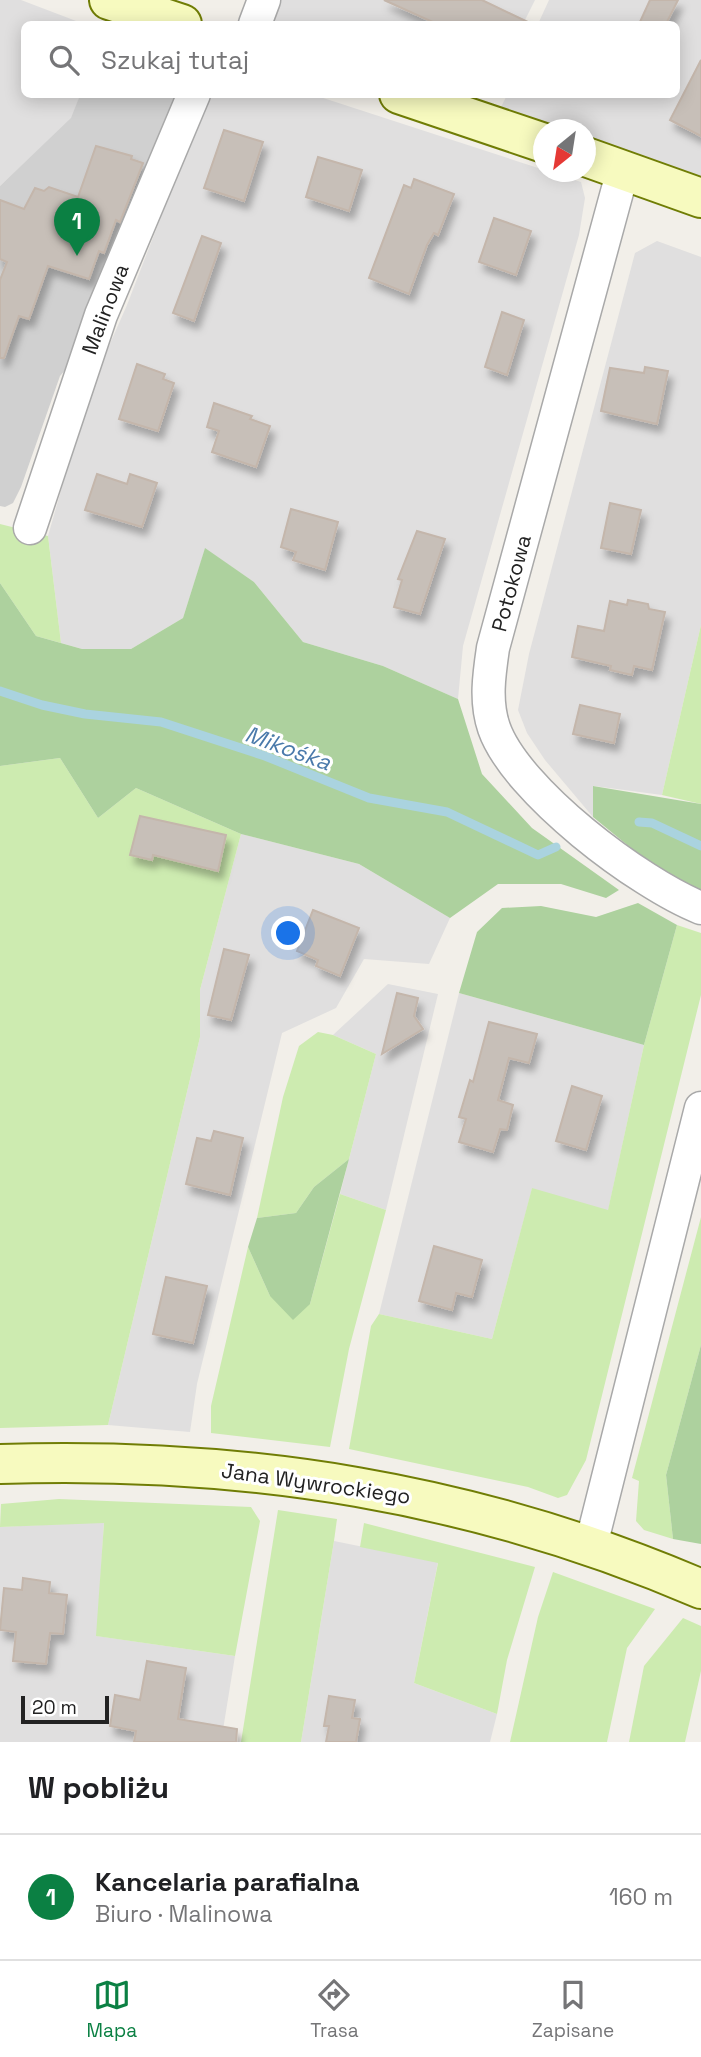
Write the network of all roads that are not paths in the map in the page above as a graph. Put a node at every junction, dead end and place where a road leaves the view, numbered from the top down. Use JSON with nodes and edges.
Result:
{"nodes":[{"id":1,"x":109,"y":0,"type":"edge"},
{"id":2,"x":264,"y":0,"type":"edge"},
{"id":3,"x":173,"y":21,"type":"edge"},
{"id":4,"x":256,"y":21,"type":"edge"},
{"id":5,"x":192,"y":98,"type":"edge"},
{"id":6,"x":411,"y":98,"type":"edge"},
{"id":7,"x":533,"y":139,"type":"edge"},
{"id":8,"x":596,"y":161,"type":"edge"},
{"id":9,"x":623,"y":170,"type":"junction"},
{"id":10,"x":701,"y":198,"type":"edge"},
{"id":11,"x":30,"y":528,"type":"dead end"},
{"id":12,"x":701,"y":908,"type":"edge"},
{"id":13,"x":701,"y":1108,"type":"edge"},
{"id":14,"x":0,"y":1464,"type":"edge"},
{"id":15,"x":591,"y":1545,"type":"junction"},
{"id":16,"x":701,"y":1588,"type":"edge"}],
"edges":[{"from":1,"to":3,"type":"street"},
{"from":2,"to":4,"type":"street"},
{"from":5,"to":11,"type":"street","name":"Malinowa"},
{"from":6,"to":7,"type":"street"},
{"from":8,"to":9,"type":"street"},
{"from":9,"to":10,"type":"street"},
{"from":9,"to":12,"type":"street","name":"Potokowa"},
{"from":13,"to":15,"type":"street"},
{"from":14,"to":15,"type":"street","name":"Jana Wywrockiego"},
{"from":15,"to":16,"type":"street","name":"Jana Wywrockiego"}]}
